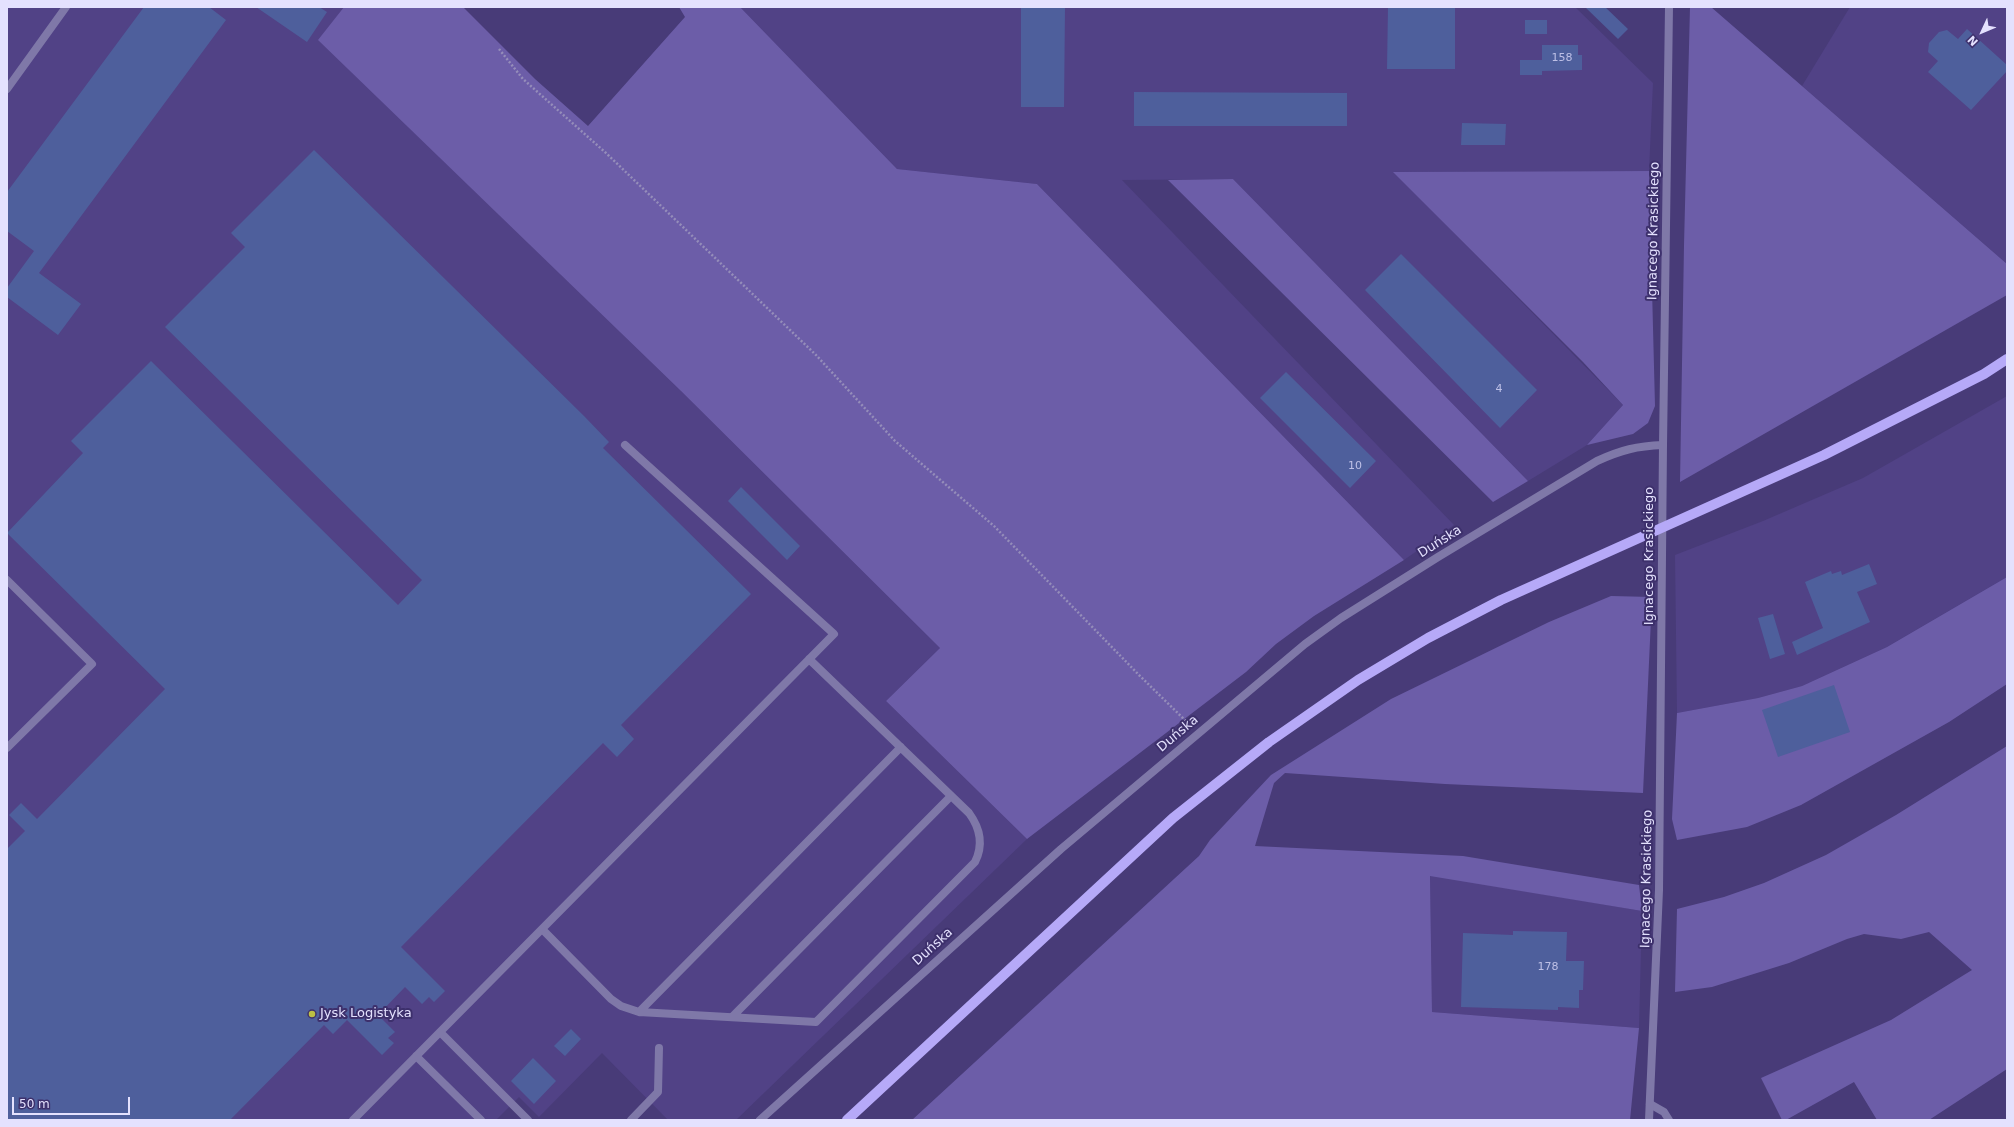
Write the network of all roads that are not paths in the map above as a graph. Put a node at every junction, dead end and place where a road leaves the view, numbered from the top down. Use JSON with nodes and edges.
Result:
{"nodes":[{"id":1,"x":66,"y":7,"type":"edge"},
{"id":2,"x":1669,"y":7,"type":"edge"},
{"id":3,"x":7,"y":89,"type":"edge"},
{"id":4,"x":2007,"y":359,"type":"edge"},
{"id":5,"x":625,"y":445,"type":"dead end"},
{"id":6,"x":1663,"y":445,"type":"junction"},
{"id":7,"x":7,"y":580,"type":"edge"},
{"id":8,"x":810,"y":659,"type":"junction"},
{"id":9,"x":901,"y":747,"type":"junction"},
{"id":10,"x":7,"y":748,"type":"edge"},
{"id":11,"x":951,"y":796,"type":"junction"},
{"id":12,"x":542,"y":929,"type":"junction"},
{"id":13,"x":639,"y":1012,"type":"junction"},
{"id":14,"x":732,"y":1018,"type":"junction"},
{"id":15,"x":440,"y":1032,"type":"junction"},
{"id":16,"x":659,"y":1048,"type":"dead end"},
{"id":17,"x":416,"y":1056,"type":"junction"},
{"id":18,"x":1650,"y":1104,"type":"junction"},
{"id":19,"x":353,"y":1120,"type":"edge"},
{"id":20,"x":481,"y":1120,"type":"edge"},
{"id":21,"x":528,"y":1120,"type":"edge"},
{"id":22,"x":630,"y":1120,"type":"edge"},
{"id":23,"x":760,"y":1120,"type":"edge"},
{"id":24,"x":847,"y":1120,"type":"edge"},
{"id":25,"x":1649,"y":1120,"type":"edge"},
{"id":26,"x":1669,"y":1120,"type":"edge"}],
"edges":[{"from":1,"to":3,"type":"street"},
{"from":2,"to":6,"type":"street","name":"Ignacego Krasickiego"},
{"from":4,"to":24,"type":"main road"},
{"from":5,"to":8,"type":"street"},
{"from":6,"to":18,"type":"street","name":"Ignacego Krasickiego"},
{"from":6,"to":23,"type":"street","name":"Duńska"},
{"from":7,"to":10,"type":"street"},
{"from":8,"to":9,"type":"street"},
{"from":8,"to":12,"type":"street"},
{"from":9,"to":11,"type":"street"},
{"from":9,"to":13,"type":"street"},
{"from":11,"to":14,"type":"street"},
{"from":11,"to":14,"type":"street"},
{"from":12,"to":13,"type":"street"},
{"from":12,"to":15,"type":"street"},
{"from":13,"to":14,"type":"street"},
{"from":15,"to":17,"type":"street"},
{"from":15,"to":21,"type":"street"},
{"from":16,"to":22,"type":"street"},
{"from":17,"to":19,"type":"street"},
{"from":17,"to":20,"type":"street"},
{"from":18,"to":25,"type":"street","name":"Ignacego Krasickiego"},
{"from":18,"to":26,"type":"street"}]}
